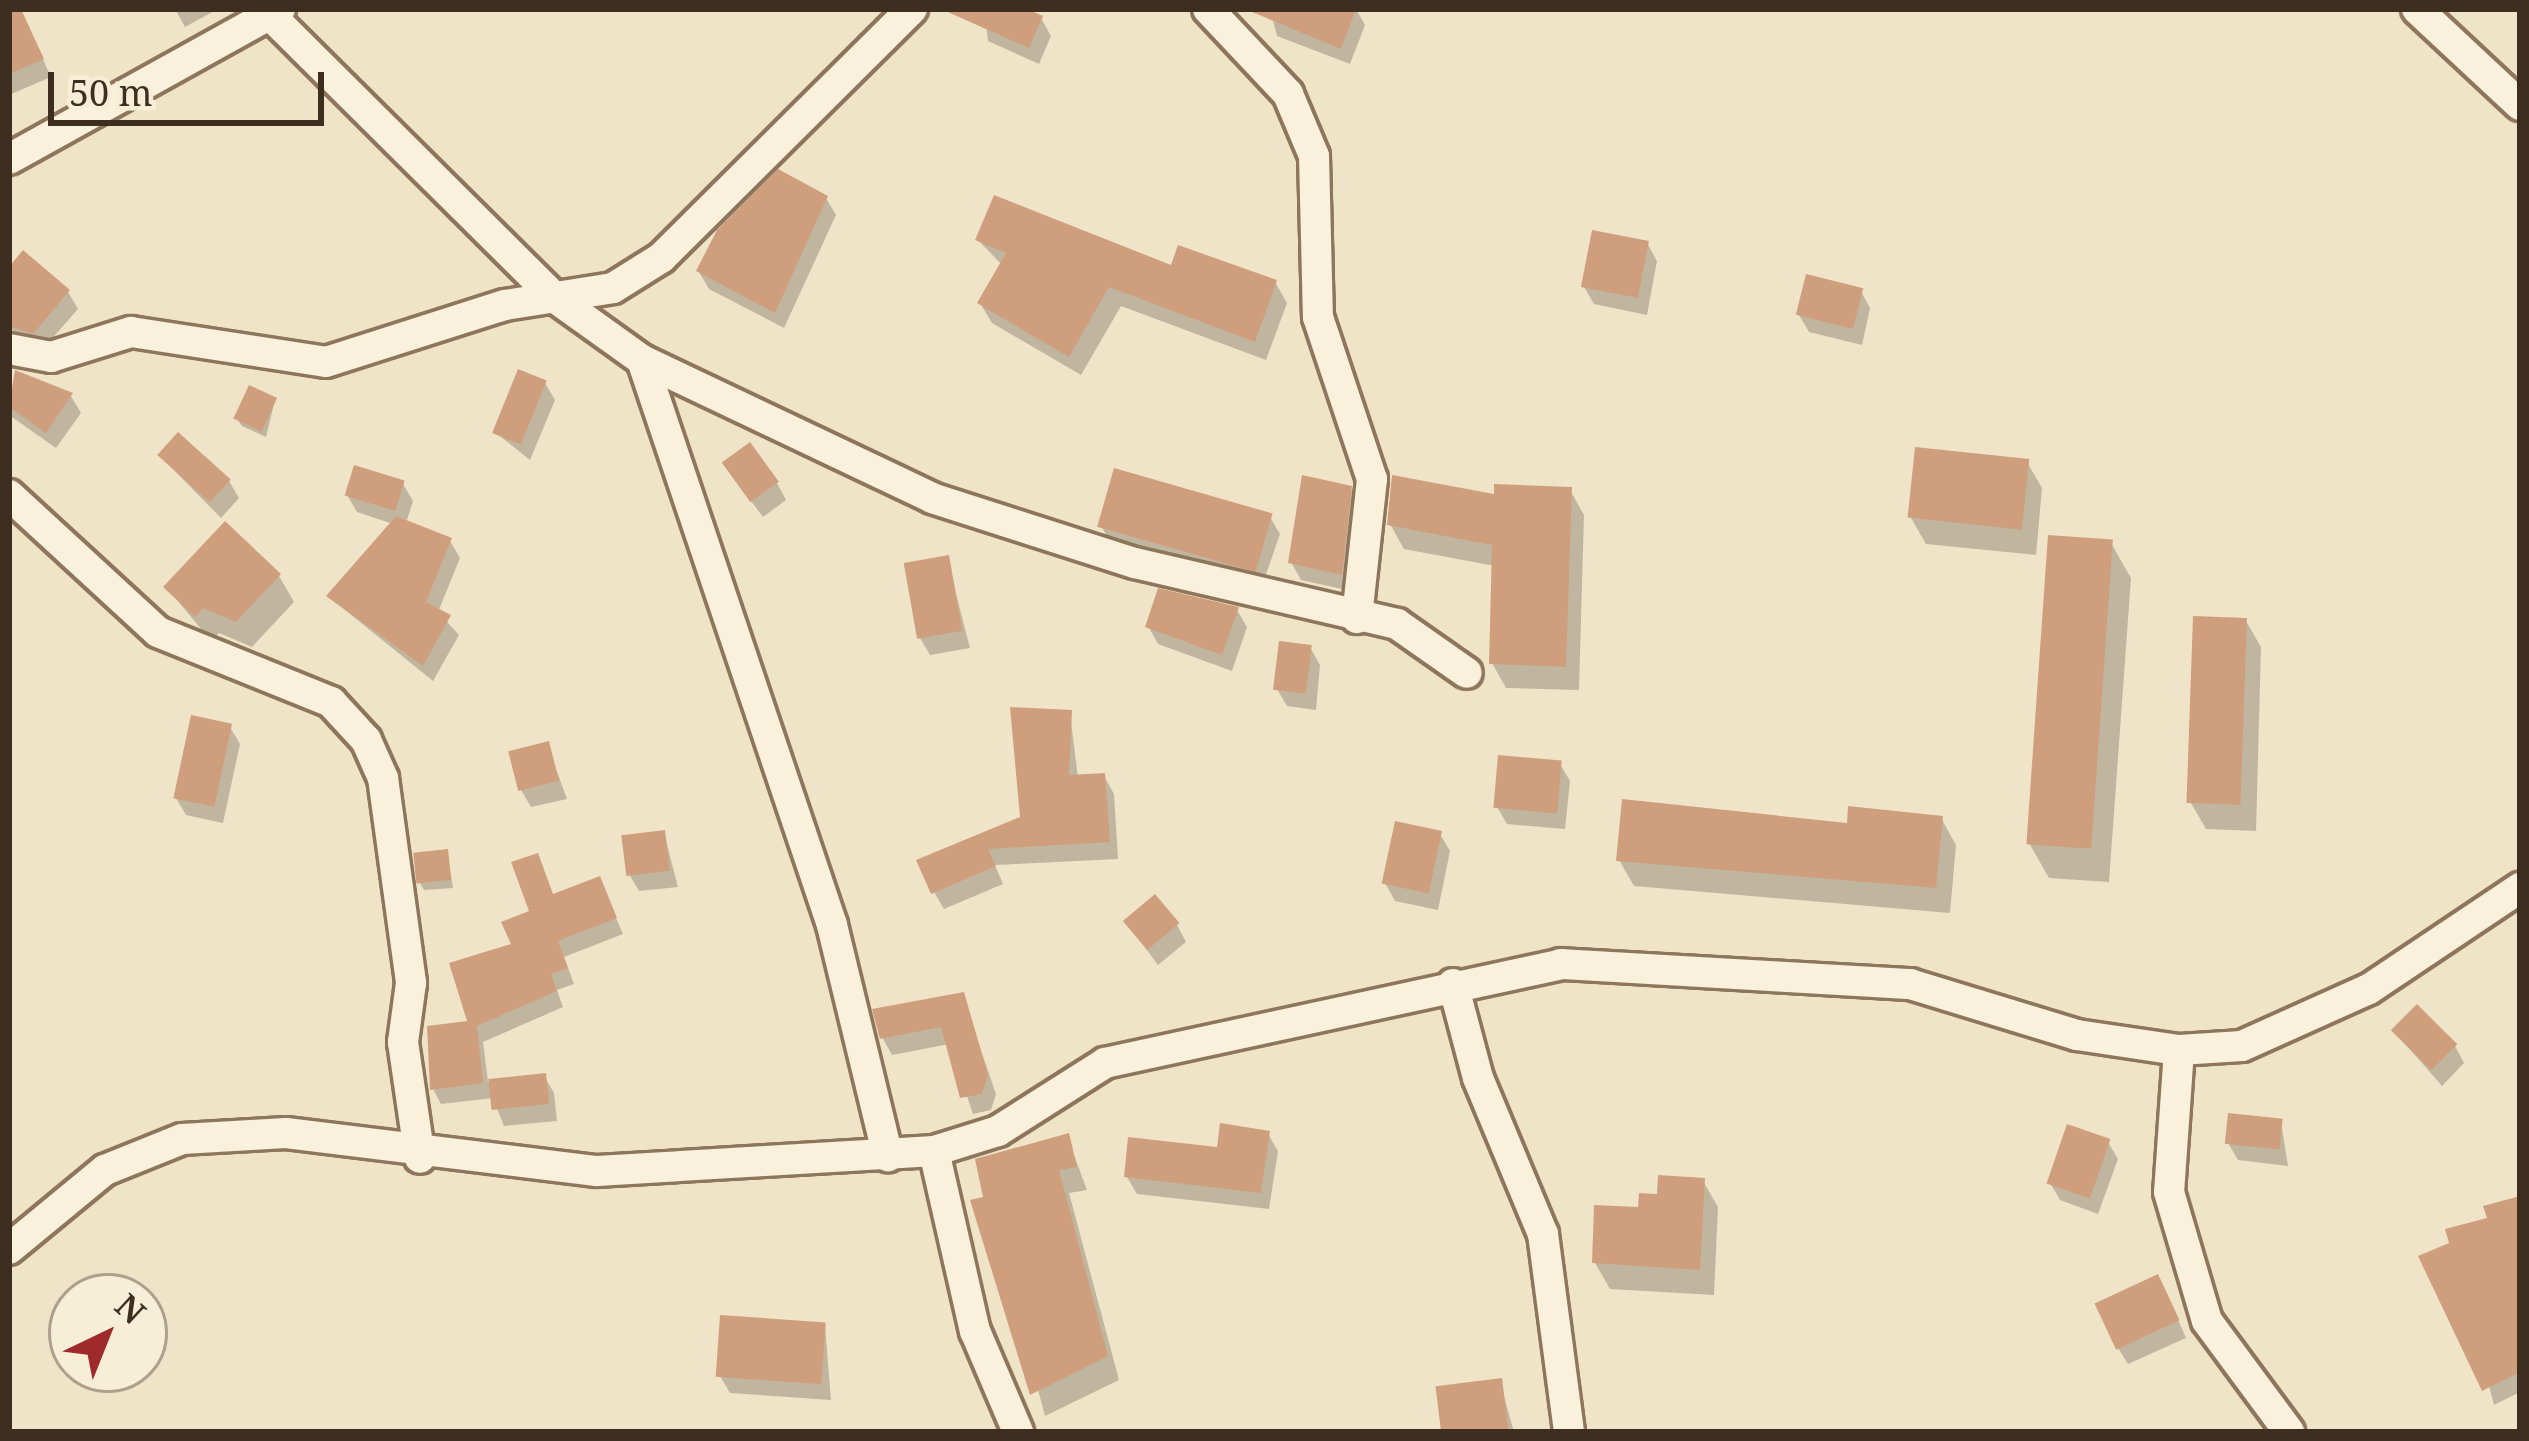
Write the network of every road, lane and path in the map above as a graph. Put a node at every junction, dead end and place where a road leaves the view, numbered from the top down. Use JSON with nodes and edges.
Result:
{"nodes":[{"id":1,"x":912,"y":9,"type":"edge"},
{"id":2,"x":1208,"y":9,"type":"edge"},
{"id":3,"x":2416,"y":9,"type":"edge"},
{"id":4,"x":276,"y":12,"type":"edge"},
{"id":5,"x":2520,"y":105,"type":"edge"},
{"id":6,"x":9,"y":159,"type":"edge"},
{"id":7,"x":554,"y":297,"type":"junction"},
{"id":8,"x":9,"y":349,"type":"edge"},
{"id":9,"x":642,"y":360,"type":"junction"},
{"id":10,"x":9,"y":495,"type":"edge"},
{"id":11,"x":1357,"y":618,"type":"junction"},
{"id":12,"x":1467,"y":673,"type":"dead end"},
{"id":13,"x":2520,"y":888,"type":"edge"},
{"id":14,"x":1453,"y":984,"type":"junction"},
{"id":15,"x":2180,"y":1050,"type":"junction"},
{"id":16,"x":934,"y":1150,"type":"junction"},
{"id":17,"x":888,"y":1156,"type":"junction"},
{"id":18,"x":420,"y":1158,"type":"junction"},
{"id":19,"x":9,"y":1249,"type":"edge"},
{"id":20,"x":1018,"y":1432,"type":"edge"},
{"id":21,"x":1568,"y":1432,"type":"edge"},
{"id":22,"x":2289,"y":1432,"type":"edge"}],
"edges":[{"from":1,"to":7,"type":"street"},
{"from":2,"to":11,"type":"street"},
{"from":3,"to":5,"type":"street"},
{"from":4,"to":6,"type":"street"},
{"from":4,"to":7,"type":"street"},
{"from":7,"to":8,"type":"street"},
{"from":7,"to":9,"type":"street"},
{"from":9,"to":11,"type":"street"},
{"from":9,"to":17,"type":"street"},
{"from":10,"to":18,"type":"street"},
{"from":11,"to":12,"type":"street"},
{"from":13,"to":15,"type":"street"},
{"from":14,"to":15,"type":"street"},
{"from":14,"to":16,"type":"street"},
{"from":14,"to":21,"type":"street"},
{"from":15,"to":22,"type":"street"},
{"from":16,"to":17,"type":"street"},
{"from":16,"to":20,"type":"street"},
{"from":17,"to":18,"type":"street"},
{"from":18,"to":19,"type":"street"}]}
